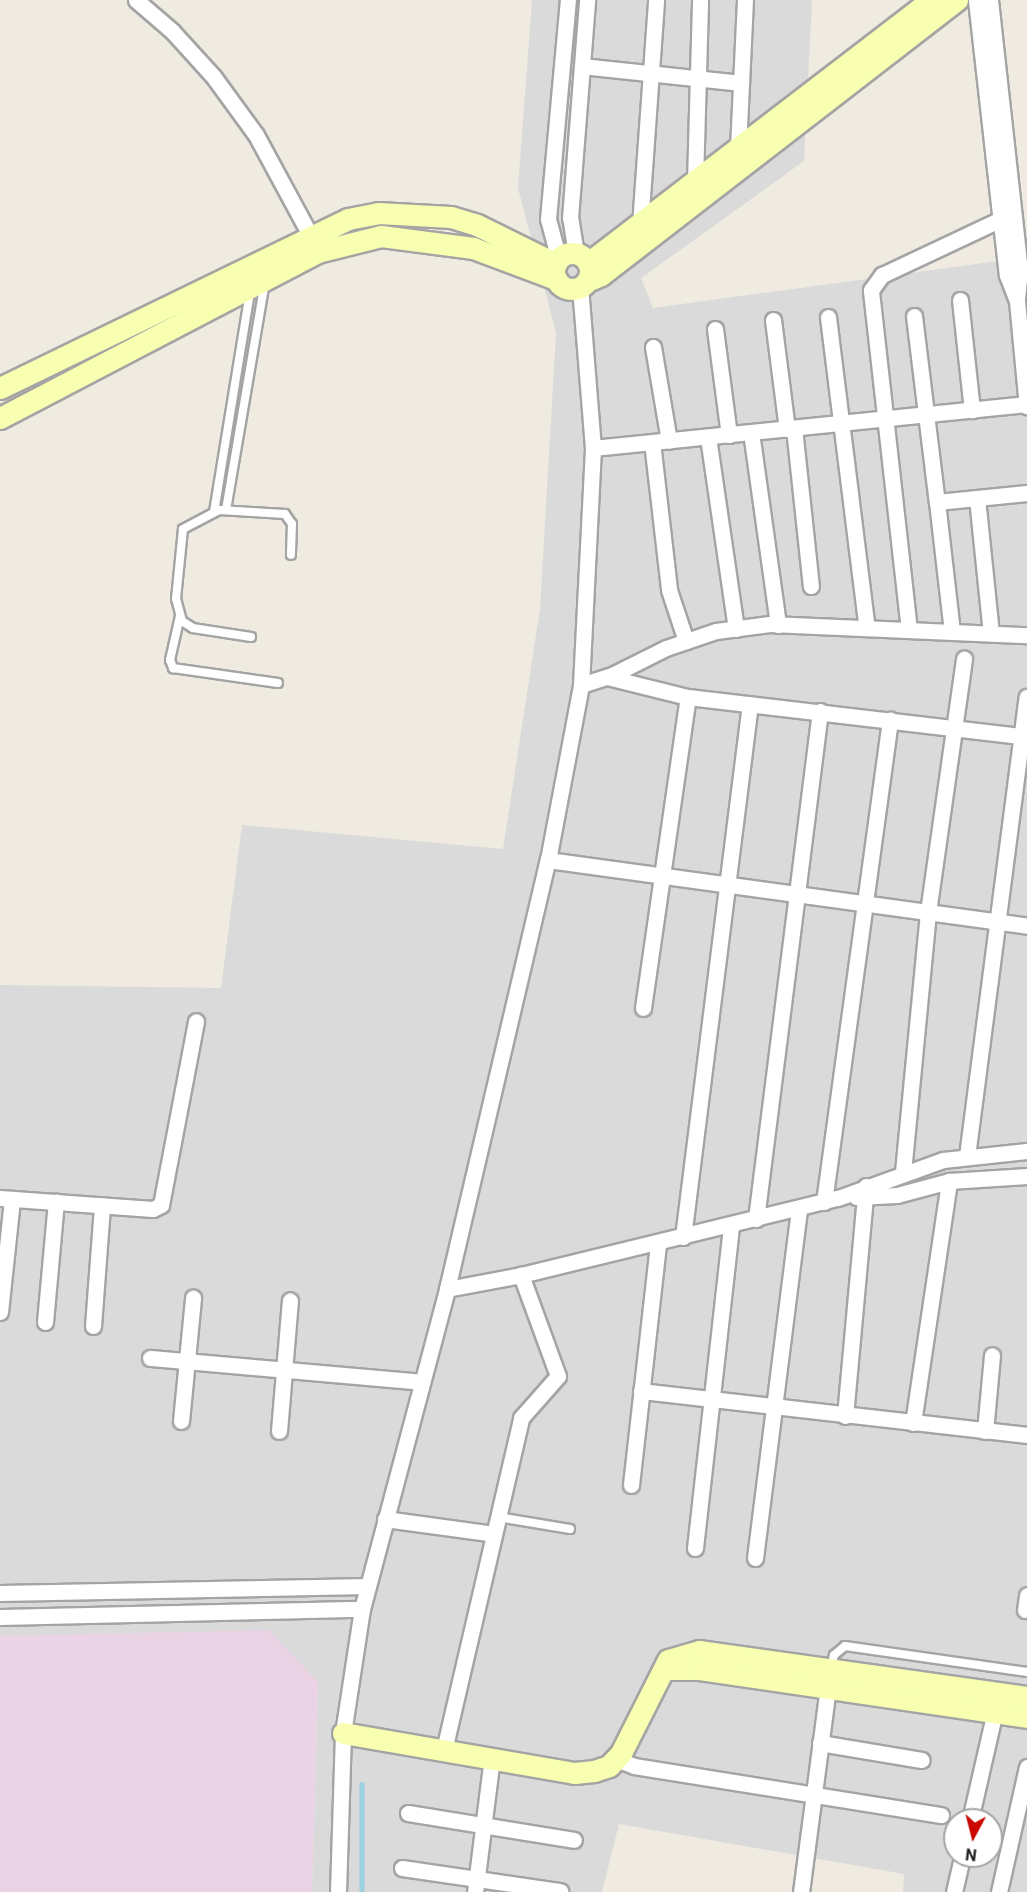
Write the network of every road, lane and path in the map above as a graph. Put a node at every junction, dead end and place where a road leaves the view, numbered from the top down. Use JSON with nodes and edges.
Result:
{"nodes":[{"id":1,"x":136,"y":0,"type":"edge"},
{"id":2,"x":568,"y":0,"type":"edge"},
{"id":3,"x":587,"y":0,"type":"edge"},
{"id":4,"x":656,"y":0,"type":"edge"},
{"id":5,"x":700,"y":0,"type":"edge"},
{"id":6,"x":745,"y":0,"type":"edge"},
{"id":7,"x":930,"y":0,"type":"edge"},
{"id":8,"x":957,"y":0,"type":"edge"},
{"id":9,"x":976,"y":0,"type":"edge"},
{"id":10,"x":990,"y":0,"type":"edge"},
{"id":11,"x":582,"y":66,"type":"junction"},
{"id":12,"x":650,"y":73,"type":"junction"},
{"id":13,"x":697,"y":79,"type":"junction"},
{"id":14,"x":741,"y":82,"type":"junction"},
{"id":15,"x":738,"y":148,"type":"junction"},
{"id":16,"x":695,"y":182,"type":"junction"},
{"id":17,"x":1001,"y":219,"type":"junction"},
{"id":18,"x":640,"y":225,"type":"junction"},
{"id":19,"x":310,"y":236,"type":"junction"},
{"id":20,"x":572,"y":270,"type":"junction"},
{"id":21,"x":258,"y":283,"type":"junction"},
{"id":22,"x":960,"y":300,"type":"dead end"},
{"id":23,"x":1017,"y":301,"type":"junction"},
{"id":24,"x":914,"y":316,"type":"dead end"},
{"id":25,"x":828,"y":317,"type":"dead end"},
{"id":26,"x":773,"y":320,"type":"dead end"},
{"id":27,"x":715,"y":329,"type":"dead end"},
{"id":28,"x":654,"y":347,"type":"dead end"},
{"id":29,"x":1025,"y":355,"type":"edge"},
{"id":30,"x":0,"y":388,"type":"edge"},
{"id":31,"x":1027,"y":406,"type":"edge"},
{"id":32,"x":972,"y":410,"type":"junction"},
{"id":33,"x":929,"y":414,"type":"junction"},
{"id":34,"x":0,"y":418,"type":"edge"},
{"id":35,"x":883,"y":419,"type":"junction"},
{"id":36,"x":840,"y":423,"type":"junction"},
{"id":37,"x":790,"y":428,"type":"junction"},
{"id":38,"x":751,"y":432,"type":"junction"},
{"id":39,"x":729,"y":435,"type":"junction"},
{"id":40,"x":708,"y":437,"type":"junction"},
{"id":41,"x":669,"y":441,"type":"junction"},
{"id":42,"x":652,"y":442,"type":"junction"},
{"id":43,"x":593,"y":448,"type":"junction"},
{"id":44,"x":1027,"y":493,"type":"edge"},
{"id":45,"x":977,"y":498,"type":"junction"},
{"id":46,"x":937,"y":502,"type":"junction"},
{"id":47,"x":226,"y":510,"type":"junction"},
{"id":48,"x":214,"y":512,"type":"junction"},
{"id":49,"x":291,"y":555,"type":"dead end"},
{"id":50,"x":811,"y":585,"type":"dead end"},
{"id":51,"x":180,"y":616,"type":"junction"},
{"id":52,"x":777,"y":625,"type":"junction"},
{"id":53,"x":867,"y":628,"type":"junction"},
{"id":54,"x":736,"y":629,"type":"junction"},
{"id":55,"x":909,"y":630,"type":"junction"},
{"id":56,"x":952,"y":632,"type":"junction"},
{"id":57,"x":991,"y":633,"type":"junction"},
{"id":58,"x":1027,"y":635,"type":"edge"},
{"id":59,"x":251,"y":637,"type":"dead end"},
{"id":60,"x":686,"y":641,"type":"junction"},
{"id":61,"x":964,"y":659,"type":"dead end"},
{"id":62,"x":607,"y":677,"type":"junction"},
{"id":63,"x":278,"y":683,"type":"dead end"},
{"id":64,"x":582,"y":685,"type":"junction"},
{"id":65,"x":687,"y":697,"type":"junction"},
{"id":66,"x":1027,"y":697,"type":"edge"},
{"id":67,"x":750,"y":704,"type":"junction"},
{"id":68,"x":820,"y":711,"type":"junction"},
{"id":69,"x":890,"y":719,"type":"junction"},
{"id":70,"x":954,"y":726,"type":"junction"},
{"id":71,"x":1024,"y":736,"type":"edge"},
{"id":72,"x":548,"y":860,"type":"junction"},
{"id":73,"x":663,"y":876,"type":"junction"},
{"id":74,"x":728,"y":885,"type":"junction"},
{"id":75,"x":796,"y":894,"type":"junction"},
{"id":76,"x":863,"y":903,"type":"junction"},
{"id":77,"x":928,"y":912,"type":"junction"},
{"id":78,"x":996,"y":922,"type":"junction"},
{"id":79,"x":1027,"y":926,"type":"edge"},
{"id":80,"x":643,"y":1008,"type":"dead end"},
{"id":81,"x":196,"y":1021,"type":"dead end"},
{"id":82,"x":1027,"y":1151,"type":"edge"},
{"id":83,"x":967,"y":1156,"type":"junction"},
{"id":84,"x":903,"y":1172,"type":"junction"},
{"id":85,"x":1027,"y":1176,"type":"edge"},
{"id":86,"x":949,"y":1181,"type":"junction"},
{"id":87,"x":866,"y":1191,"type":"junction"},
{"id":88,"x":6,"y":1198,"type":"edge"},
{"id":89,"x":831,"y":1200,"type":"junction"},
{"id":90,"x":56,"y":1202,"type":"junction"},
{"id":91,"x":102,"y":1205,"type":"junction"},
{"id":92,"x":799,"y":1208,"type":"junction"},
{"id":93,"x":756,"y":1219,"type":"junction"},
{"id":94,"x":732,"y":1225,"type":"junction"},
{"id":95,"x":683,"y":1237,"type":"junction"},
{"id":96,"x":658,"y":1243,"type":"junction"},
{"id":97,"x":521,"y":1275,"type":"junction"},
{"id":98,"x":447,"y":1288,"type":"junction"},
{"id":99,"x":193,"y":1298,"type":"dead end"},
{"id":100,"x":291,"y":1300,"type":"dead end"},
{"id":101,"x":0,"y":1312,"type":"edge"},
{"id":102,"x":45,"y":1322,"type":"dead end"},
{"id":103,"x":93,"y":1326,"type":"dead end"},
{"id":104,"x":992,"y":1355,"type":"dead end"},
{"id":105,"x":150,"y":1358,"type":"dead end"},
{"id":106,"x":188,"y":1361,"type":"junction"},
{"id":107,"x":283,"y":1369,"type":"junction"},
{"id":108,"x":422,"y":1382,"type":"junction"},
{"id":109,"x":641,"y":1391,"type":"junction"},
{"id":110,"x":709,"y":1399,"type":"junction"},
{"id":111,"x":774,"y":1408,"type":"junction"},
{"id":112,"x":844,"y":1416,"type":"junction"},
{"id":113,"x":181,"y":1421,"type":"dead end"},
{"id":114,"x":913,"y":1423,"type":"junction"},
{"id":115,"x":279,"y":1431,"type":"dead end"},
{"id":116,"x":986,"y":1431,"type":"junction"},
{"id":117,"x":1027,"y":1435,"type":"edge"},
{"id":118,"x":631,"y":1485,"type":"dead end"},
{"id":119,"x":498,"y":1517,"type":"junction"},
{"id":120,"x":386,"y":1519,"type":"junction"},
{"id":121,"x":570,"y":1529,"type":"dead end"},
{"id":122,"x":494,"y":1534,"type":"junction"},
{"id":123,"x":695,"y":1548,"type":"dead end"},
{"id":124,"x":755,"y":1558,"type":"dead end"},
{"id":125,"x":368,"y":1586,"type":"junction"},
{"id":126,"x":0,"y":1593,"type":"edge"},
{"id":127,"x":362,"y":1609,"type":"junction"},
{"id":128,"x":0,"y":1617,"type":"edge"},
{"id":129,"x":1027,"y":1672,"type":"edge"},
{"id":130,"x":829,"y":1677,"type":"junction"},
{"id":131,"x":1027,"y":1697,"type":"edge"},
{"id":132,"x":995,"y":1711,"type":"junction"},
{"id":133,"x":1027,"y":1717,"type":"edge"},
{"id":134,"x":343,"y":1733,"type":"junction"},
{"id":135,"x":820,"y":1743,"type":"junction"},
{"id":136,"x":444,"y":1750,"type":"junction"},
{"id":137,"x":492,"y":1758,"type":"junction"},
{"id":138,"x":616,"y":1758,"type":"junction"},
{"id":139,"x":922,"y":1760,"type":"dead end"},
{"id":140,"x":1027,"y":1767,"type":"edge"},
{"id":141,"x":814,"y":1794,"type":"junction"},
{"id":142,"x":973,"y":1808,"type":"edge"},
{"id":143,"x":408,"y":1813,"type":"dead end"},
{"id":144,"x":941,"y":1815,"type":"dead end"},
{"id":145,"x":484,"y":1826,"type":"junction"},
{"id":146,"x":574,"y":1840,"type":"dead end"},
{"id":147,"x":402,"y":1868,"type":"dead end"},
{"id":148,"x":959,"y":1868,"type":"edge"},
{"id":149,"x":476,"y":1885,"type":"edge"},
{"id":150,"x":561,"y":1891,"type":"edge"},
{"id":151,"x":338,"y":1892,"type":"edge"},
{"id":152,"x":801,"y":1892,"type":"edge"},
{"id":153,"x":954,"y":1892,"type":"edge"},
{"id":154,"x":999,"y":1892,"type":"edge"}],
"edges":[{"from":1,"to":19,"type":"street"},
{"from":2,"to":20,"type":"street"},
{"from":3,"to":11,"type":"street"},
{"from":4,"to":12,"type":"street"},
{"from":5,"to":13,"type":"street"},
{"from":6,"to":14,"type":"street"},
{"from":7,"to":15,"type":"main road"},
{"from":8,"to":20,"type":"main road"},
{"from":9,"to":17,"type":"street"},
{"from":10,"to":23,"type":"street"},
{"from":11,"to":12,"type":"street"},
{"from":11,"to":20,"type":"street"},
{"from":12,"to":13,"type":"street"},
{"from":12,"to":18,"type":"street"},
{"from":13,"to":14,"type":"street"},
{"from":13,"to":16,"type":"street"},
{"from":14,"to":15,"type":"street"},
{"from":15,"to":16,"type":"main road"},
{"from":16,"to":18,"type":"main road"},
{"from":17,"to":23,"type":"street"},
{"from":17,"to":35,"type":"street"},
{"from":18,"to":20,"type":"main road"},
{"from":19,"to":20,"type":"main road"},
{"from":19,"to":30,"type":"main road"},
{"from":20,"to":21,"type":"main road"},
{"from":20,"to":43,"type":"street"},
{"from":21,"to":34,"type":"main road"},
{"from":21,"to":47,"type":"lane"},
{"from":21,"to":48,"type":"lane"},
{"from":22,"to":32,"type":"street"},
{"from":23,"to":29,"type":"street"},
{"from":24,"to":33,"type":"street"},
{"from":25,"to":36,"type":"street"},
{"from":26,"to":37,"type":"street"},
{"from":27,"to":39,"type":"street"},
{"from":28,"to":41,"type":"street"},
{"from":29,"to":31,"type":"street"},
{"from":31,"to":32,"type":"street"},
{"from":32,"to":33,"type":"street"},
{"from":33,"to":35,"type":"street"},
{"from":33,"to":46,"type":"street"},
{"from":35,"to":36,"type":"street"},
{"from":35,"to":55,"type":"street"},
{"from":36,"to":37,"type":"street"},
{"from":36,"to":53,"type":"street"},
{"from":37,"to":38,"type":"street"},
{"from":37,"to":50,"type":"street"},
{"from":38,"to":39,"type":"street"},
{"from":38,"to":52,"type":"street"},
{"from":39,"to":40,"type":"street"},
{"from":40,"to":41,"type":"street"},
{"from":40,"to":54,"type":"street"},
{"from":41,"to":42,"type":"street"},
{"from":42,"to":43,"type":"street"},
{"from":42,"to":60,"type":"street"},
{"from":43,"to":64,"type":"street"},
{"from":44,"to":45,"type":"street"},
{"from":45,"to":46,"type":"street"},
{"from":45,"to":57,"type":"street"},
{"from":46,"to":56,"type":"street"},
{"from":47,"to":48,"type":"lane"},
{"from":47,"to":49,"type":"lane"},
{"from":48,"to":51,"type":"lane"},
{"from":51,"to":59,"type":"lane"},
{"from":51,"to":63,"type":"lane"},
{"from":52,"to":53,"type":"street"},
{"from":52,"to":54,"type":"street"},
{"from":53,"to":55,"type":"street"},
{"from":54,"to":60,"type":"street"},
{"from":55,"to":56,"type":"street"},
{"from":56,"to":57,"type":"street"},
{"from":57,"to":58,"type":"street"},
{"from":60,"to":62,"type":"street"},
{"from":61,"to":70,"type":"street"},
{"from":62,"to":64,"type":"street"},
{"from":62,"to":65,"type":"street"},
{"from":64,"to":72,"type":"street"},
{"from":65,"to":67,"type":"street"},
{"from":65,"to":73,"type":"street"},
{"from":66,"to":71,"type":"street"},
{"from":67,"to":68,"type":"street"},
{"from":67,"to":74,"type":"street"},
{"from":68,"to":69,"type":"street"},
{"from":68,"to":75,"type":"street"},
{"from":69,"to":70,"type":"street"},
{"from":69,"to":76,"type":"street"},
{"from":70,"to":71,"type":"street"},
{"from":70,"to":77,"type":"street"},
{"from":71,"to":78,"type":"street"},
{"from":72,"to":73,"type":"street"},
{"from":72,"to":98,"type":"street"},
{"from":73,"to":74,"type":"street"},
{"from":73,"to":80,"type":"street"},
{"from":74,"to":75,"type":"street"},
{"from":74,"to":95,"type":"street"},
{"from":75,"to":76,"type":"street"},
{"from":75,"to":93,"type":"street"},
{"from":76,"to":77,"type":"street"},
{"from":76,"to":89,"type":"street"},
{"from":77,"to":78,"type":"street"},
{"from":77,"to":84,"type":"street"},
{"from":78,"to":79,"type":"street"},
{"from":78,"to":83,"type":"street"},
{"from":81,"to":91,"type":"street"},
{"from":82,"to":83,"type":"street"},
{"from":83,"to":84,"type":"street"},
{"from":84,"to":87,"type":"street"},
{"from":85,"to":86,"type":"street"},
{"from":86,"to":87,"type":"street"},
{"from":86,"to":114,"type":"street"},
{"from":87,"to":89,"type":"street"},
{"from":87,"to":112,"type":"street"},
{"from":88,"to":90,"type":"street"},
{"from":88,"to":101,"type":"street"},
{"from":89,"to":92,"type":"street"},
{"from":90,"to":91,"type":"street"},
{"from":90,"to":102,"type":"street"},
{"from":91,"to":103,"type":"street"},
{"from":92,"to":93,"type":"street"},
{"from":92,"to":111,"type":"street"},
{"from":93,"to":94,"type":"street"},
{"from":94,"to":95,"type":"street"},
{"from":94,"to":110,"type":"street"},
{"from":95,"to":96,"type":"street"},
{"from":96,"to":97,"type":"street"},
{"from":96,"to":109,"type":"street"},
{"from":97,"to":98,"type":"street"},
{"from":97,"to":119,"type":"street"},
{"from":98,"to":108,"type":"street"},
{"from":99,"to":106,"type":"street"},
{"from":100,"to":107,"type":"street"},
{"from":104,"to":116,"type":"street"},
{"from":105,"to":106,"type":"street"},
{"from":106,"to":107,"type":"street"},
{"from":106,"to":113,"type":"street"},
{"from":107,"to":108,"type":"street"},
{"from":107,"to":115,"type":"street"},
{"from":108,"to":120,"type":"street"},
{"from":109,"to":110,"type":"street"},
{"from":109,"to":118,"type":"street"},
{"from":110,"to":111,"type":"street"},
{"from":110,"to":123,"type":"street"},
{"from":111,"to":112,"type":"street"},
{"from":111,"to":124,"type":"street"},
{"from":112,"to":114,"type":"street"},
{"from":114,"to":116,"type":"street"},
{"from":116,"to":117,"type":"street"},
{"from":119,"to":121,"type":"lane"},
{"from":119,"to":122,"type":"street"},
{"from":120,"to":122,"type":"street"},
{"from":120,"to":125,"type":"street"},
{"from":122,"to":136,"type":"street"},
{"from":125,"to":126,"type":"street"},
{"from":125,"to":127,"type":"street"},
{"from":127,"to":128,"type":"street"},
{"from":127,"to":134,"type":"street"},
{"from":129,"to":130,"type":"lane"},
{"from":130,"to":131,"type":"main road"},
{"from":130,"to":132,"type":"main road"},
{"from":130,"to":135,"type":"street"},
{"from":130,"to":138,"type":"main road"},
{"from":132,"to":133,"type":"main road"},
{"from":132,"to":142,"type":"street"},
{"from":134,"to":136,"type":"main road"},
{"from":134,"to":151,"type":"street"},
{"from":135,"to":139,"type":"street"},
{"from":135,"to":141,"type":"street"},
{"from":136,"to":137,"type":"main road"},
{"from":137,"to":138,"type":"main road"},
{"from":137,"to":145,"type":"street"},
{"from":138,"to":141,"type":"street"},
{"from":140,"to":154,"type":"street"},
{"from":141,"to":144,"type":"street"},
{"from":141,"to":152,"type":"street"},
{"from":143,"to":145,"type":"street"},
{"from":145,"to":146,"type":"street"},
{"from":145,"to":149,"type":"street"},
{"from":147,"to":149,"type":"street"},
{"from":148,"to":153,"type":"street"},
{"from":149,"to":150,"type":"street"}]}
